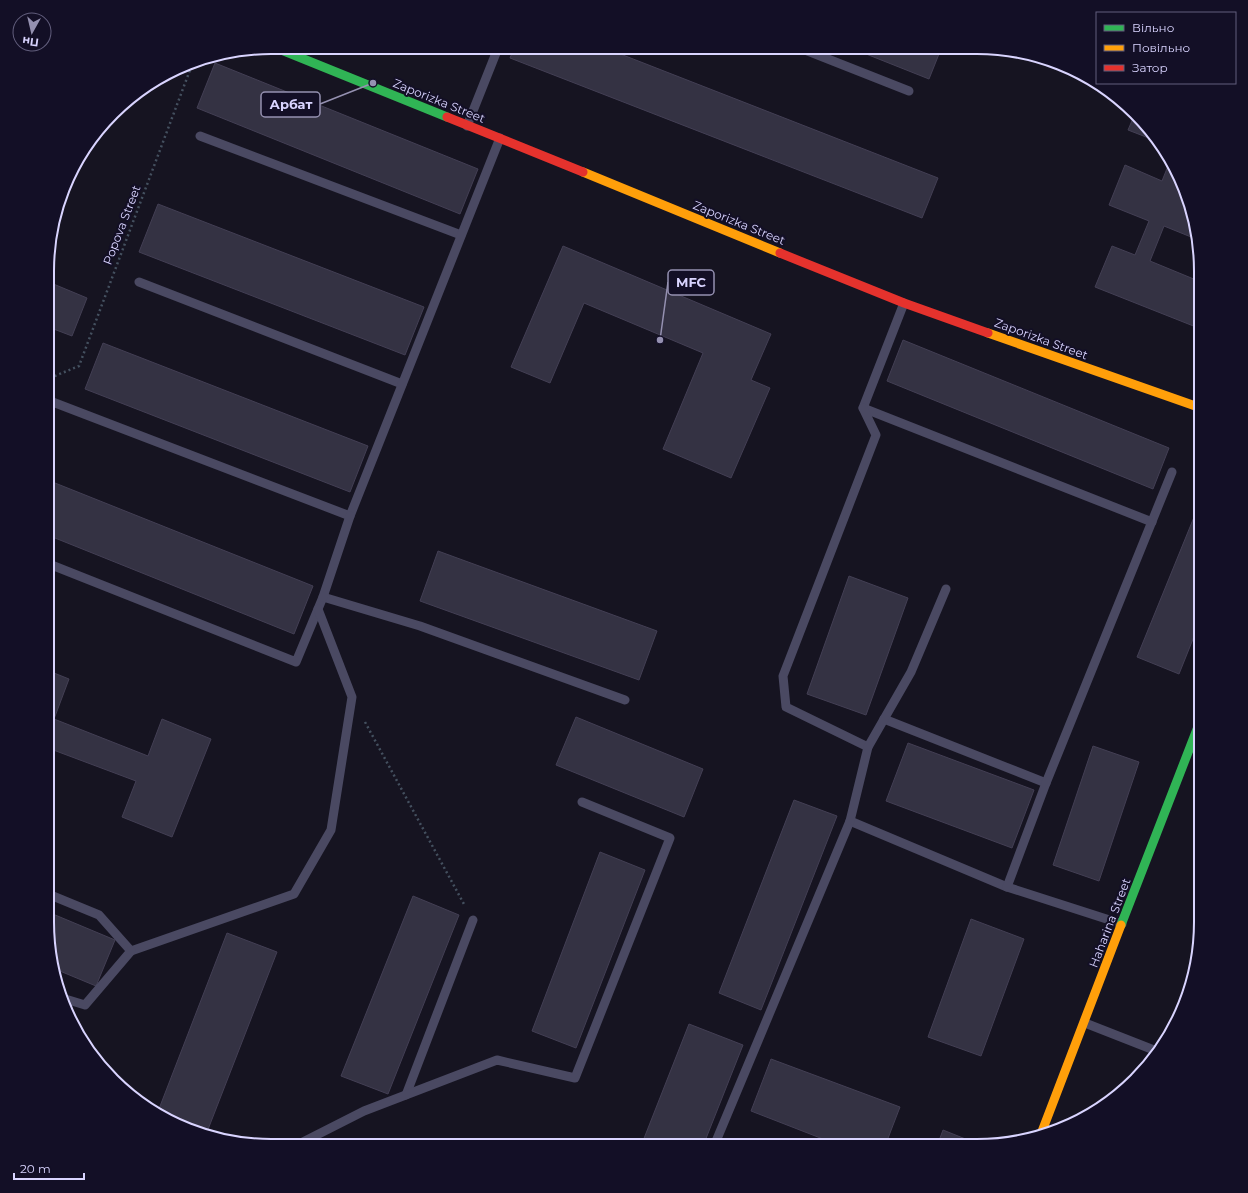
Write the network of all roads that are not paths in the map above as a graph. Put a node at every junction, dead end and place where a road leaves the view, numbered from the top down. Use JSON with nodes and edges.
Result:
{"nodes":[{"id":1,"x":291,"y":54,"type":"edge"},
{"id":2,"x":496,"y":54,"type":"edge"},
{"id":3,"x":815,"y":54,"type":"edge"},
{"id":4,"x":909,"y":91,"type":"dead end"},
{"id":5,"x":467,"y":126,"type":"junction"},
{"id":6,"x":200,"y":136,"type":"dead end"},
{"id":7,"x":500,"y":138,"type":"junction"},
{"id":8,"x":461,"y":236,"type":"junction"},
{"id":9,"x":139,"y":282,"type":"dead end"},
{"id":10,"x":904,"y":303,"type":"junction"},
{"id":11,"x":402,"y":384,"type":"junction"},
{"id":12,"x":54,"y":403,"type":"edge"},
{"id":13,"x":1194,"y":406,"type":"edge"},
{"id":14,"x":862,"y":408,"type":"junction"},
{"id":15,"x":1172,"y":472,"type":"dead end"},
{"id":16,"x":350,"y":516,"type":"junction"},
{"id":17,"x":1152,"y":522,"type":"junction"},
{"id":18,"x":54,"y":566,"type":"edge"},
{"id":19,"x":946,"y":589,"type":"dead end"},
{"id":20,"x":323,"y":597,"type":"junction"},
{"id":21,"x":318,"y":609,"type":"junction"},
{"id":22,"x":625,"y":700,"type":"dead end"},
{"id":23,"x":884,"y":719,"type":"junction"},
{"id":24,"x":1194,"y":740,"type":"edge"},
{"id":25,"x":868,"y":747,"type":"junction"},
{"id":26,"x":1046,"y":783,"type":"junction"},
{"id":27,"x":582,"y":802,"type":"dead end"},
{"id":28,"x":850,"y":821,"type":"junction"},
{"id":29,"x":1007,"y":887,"type":"junction"},
{"id":30,"x":54,"y":896,"type":"edge"},
{"id":31,"x":473,"y":920,"type":"road end"},
{"id":32,"x":1122,"y":924,"type":"junction"},
{"id":33,"x":131,"y":952,"type":"junction"},
{"id":34,"x":69,"y":1000,"type":"edge"},
{"id":35,"x":1085,"y":1023,"type":"junction"},
{"id":36,"x":1152,"y":1049,"type":"edge"},
{"id":37,"x":406,"y":1095,"type":"junction"},
{"id":38,"x":1043,"y":1128,"type":"edge"},
{"id":39,"x":309,"y":1139,"type":"edge"},
{"id":40,"x":717,"y":1139,"type":"edge"}],
"edges":[{"from":1,"to":5,"type":"street","name":"Zaporizka Street"},
{"from":2,"to":5,"type":"lane"},
{"from":3,"to":4,"type":"lane"},
{"from":5,"to":7,"type":"street","name":"Zaporizka Street"},
{"from":6,"to":8,"type":"lane"},
{"from":7,"to":8,"type":"lane"},
{"from":7,"to":10,"type":"street","name":"Zaporizka Street"},
{"from":8,"to":11,"type":"lane"},
{"from":9,"to":11,"type":"lane"},
{"from":10,"to":13,"type":"street","name":"Zaporizka Street"},
{"from":10,"to":14,"type":"lane"},
{"from":11,"to":16,"type":"lane"},
{"from":12,"to":16,"type":"lane"},
{"from":14,"to":17,"type":"lane"},
{"from":14,"to":25,"type":"lane"},
{"from":15,"to":17,"type":"lane"},
{"from":16,"to":20,"type":"lane"},
{"from":17,"to":26,"type":"lane"},
{"from":18,"to":21,"type":"lane"},
{"from":19,"to":23,"type":"lane"},
{"from":20,"to":21,"type":"lane"},
{"from":20,"to":22,"type":"lane"},
{"from":21,"to":33,"type":"lane"},
{"from":23,"to":25,"type":"lane"},
{"from":23,"to":26,"type":"lane"},
{"from":24,"to":32,"type":"street","name":"Haharina Street"},
{"from":25,"to":28,"type":"lane"},
{"from":26,"to":29,"type":"lane"},
{"from":27,"to":37,"type":"lane"},
{"from":28,"to":29,"type":"lane"},
{"from":28,"to":40,"type":"lane"},
{"from":29,"to":32,"type":"lane"},
{"from":30,"to":33,"type":"lane"},
{"from":31,"to":37,"type":"lane"},
{"from":32,"to":35,"type":"street","name":"Haharina Street"},
{"from":33,"to":34,"type":"lane"},
{"from":35,"to":36,"type":"lane"},
{"from":35,"to":38,"type":"street","name":"Haharina Street"},
{"from":37,"to":39,"type":"lane"}]}
